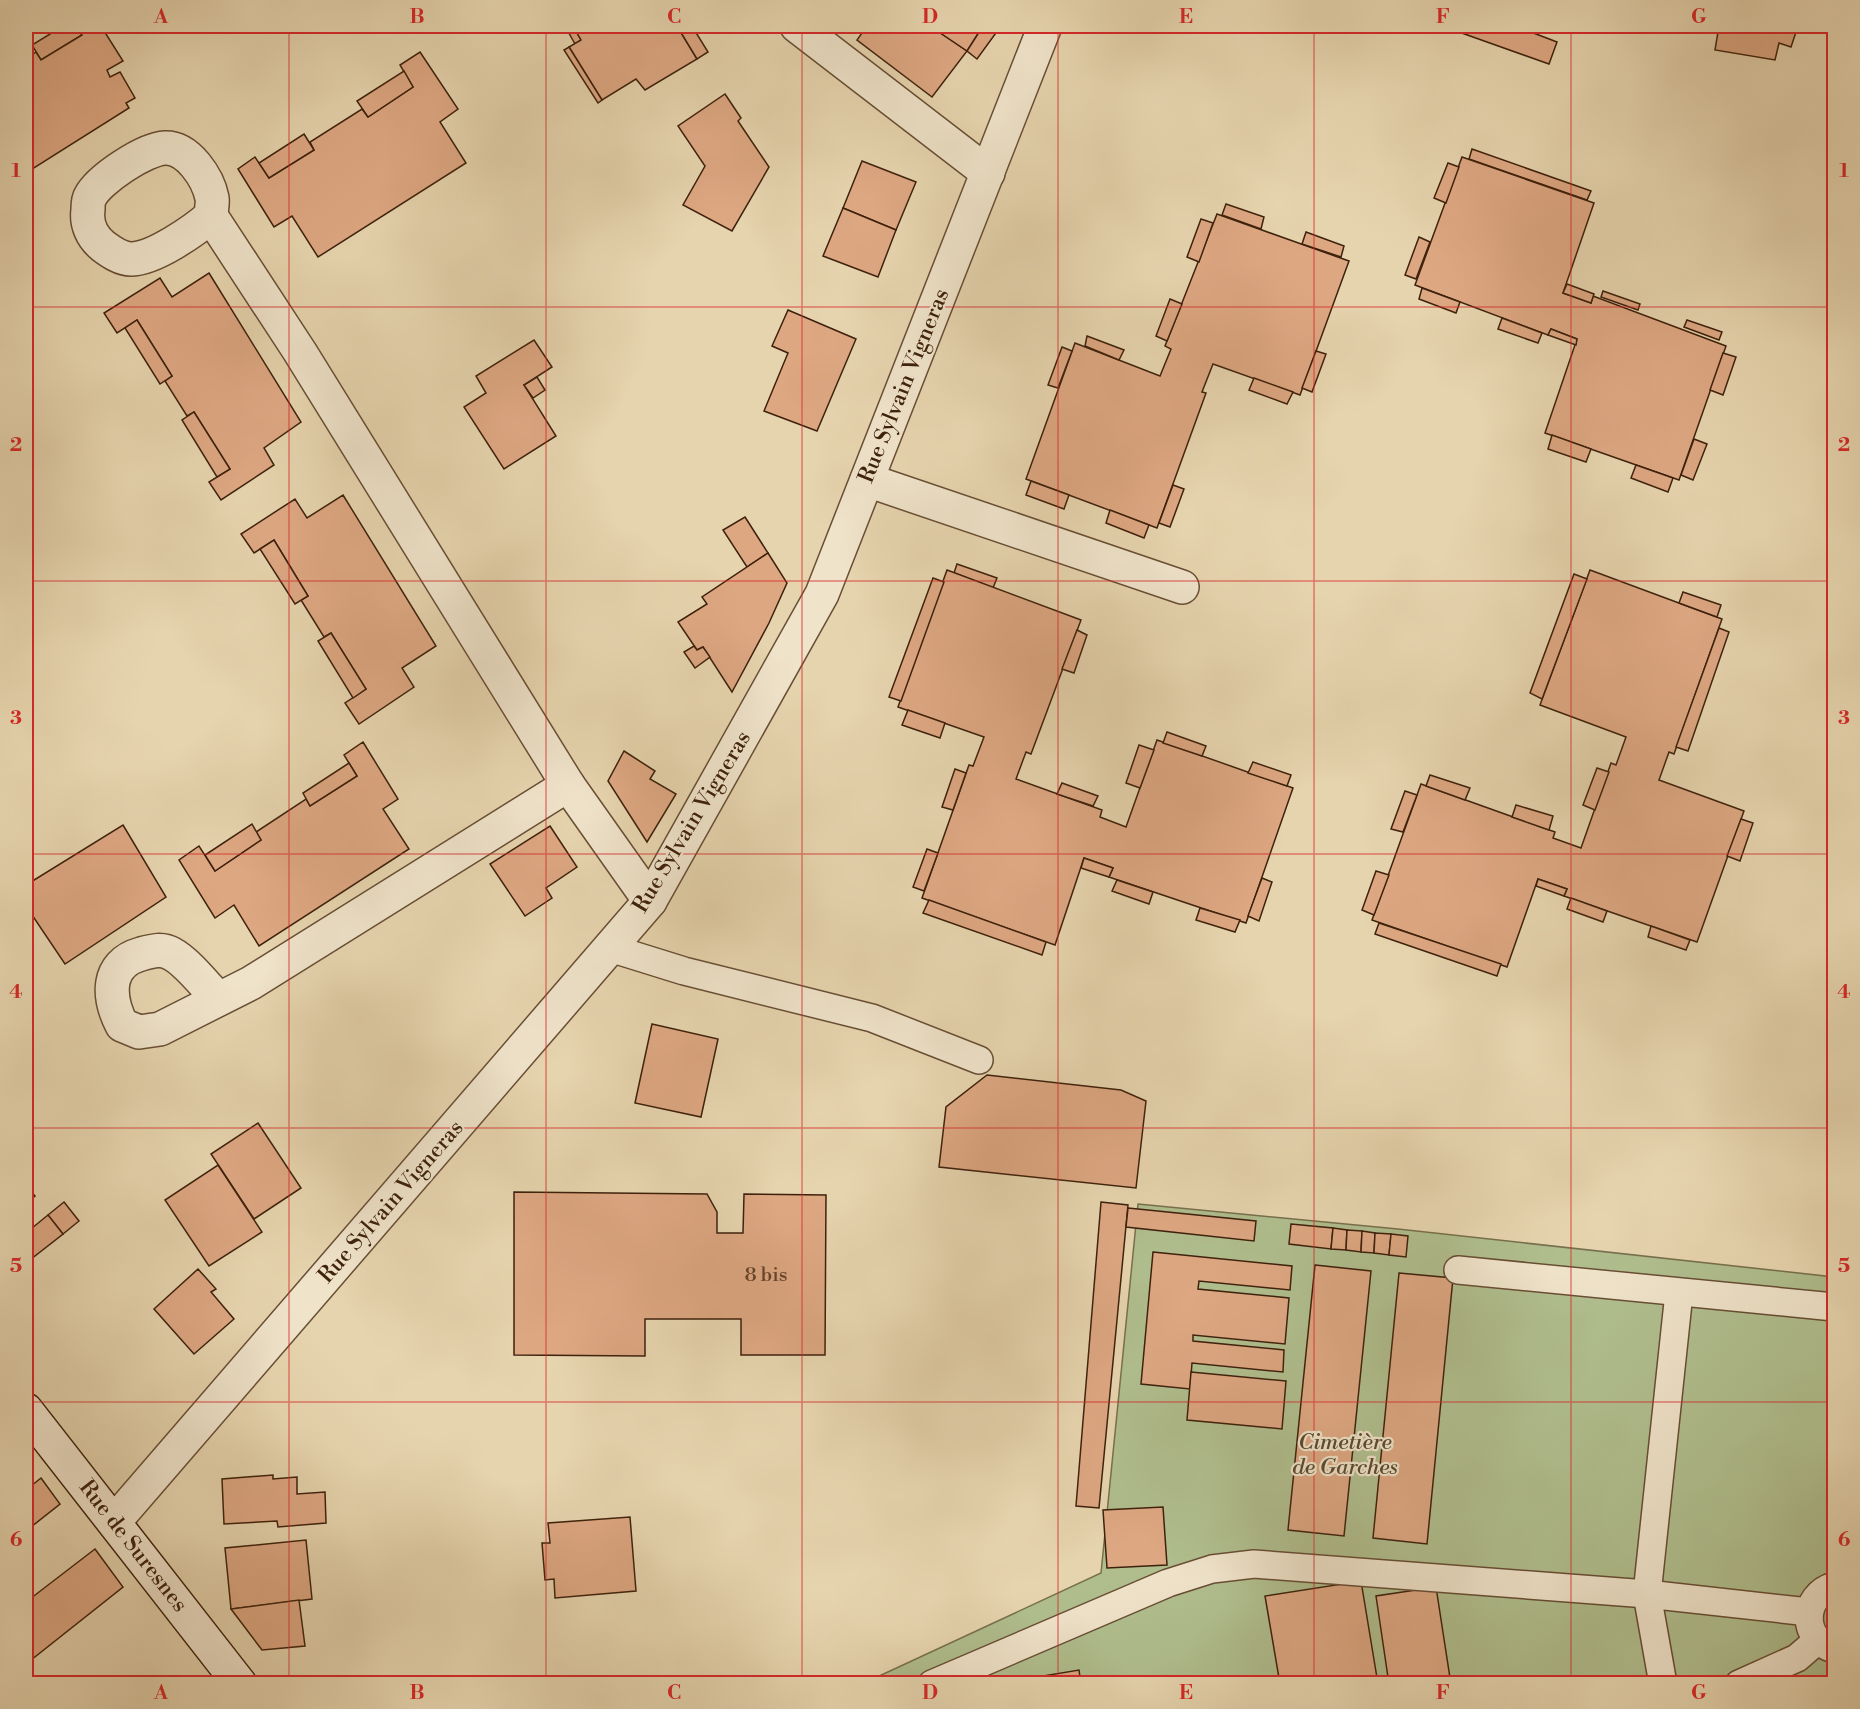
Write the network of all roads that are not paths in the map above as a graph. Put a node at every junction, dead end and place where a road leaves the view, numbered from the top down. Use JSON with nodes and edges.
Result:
{"nodes":[{"id":1,"x":797,"y":26,"type":"edge"},
{"id":2,"x":1045,"y":26,"type":"edge"},
{"id":3,"x":988,"y":173,"type":"junction"},
{"id":4,"x":211,"y":216,"type":"dead end"},
{"id":5,"x":867,"y":480,"type":"junction"},
{"id":6,"x":1182,"y":587,"type":"dead end"},
{"id":7,"x":568,"y":785,"type":"junction"},
{"id":8,"x":650,"y":901,"type":"junction"},
{"id":9,"x":610,"y":948,"type":"junction"},
{"id":10,"x":218,"y":999,"type":"dead end"},
{"id":11,"x":979,"y":1060,"type":"dead end"},
{"id":12,"x":1458,"y":1270,"type":"dead end"},
{"id":13,"x":1679,"y":1293,"type":"junction"},
{"id":14,"x":1834,"y":1307,"type":"edge"},
{"id":15,"x":26,"y":1410,"type":"edge"},
{"id":16,"x":114,"y":1522,"type":"junction"},
{"id":17,"x":1834,"y":1586,"type":"edge"},
{"id":18,"x":1647,"y":1594,"type":"junction"},
{"id":19,"x":1809,"y":1612,"type":"junction"},
{"id":20,"x":1826,"y":1644,"type":"edge"},
{"id":21,"x":240,"y":1683,"type":"edge"},
{"id":22,"x":932,"y":1683,"type":"edge"},
{"id":23,"x":1664,"y":1683,"type":"edge"},
{"id":24,"x":1739,"y":1683,"type":"edge"}],
"edges":[{"from":1,"to":3,"type":"street"},
{"from":2,"to":3,"type":"street","name":"Rue Sylvain Vigneras"},
{"from":3,"to":5,"type":"street","name":"Rue Sylvain Vigneras"},
{"from":4,"to":7,"type":"street"},
{"from":5,"to":6,"type":"street"},
{"from":5,"to":8,"type":"street","name":"Rue Sylvain Vigneras"},
{"from":7,"to":8,"type":"street"},
{"from":7,"to":10,"type":"street"},
{"from":8,"to":9,"type":"street","name":"Rue Sylvain Vigneras"},
{"from":9,"to":11,"type":"lane"},
{"from":9,"to":16,"type":"street","name":"Rue Sylvain Vigneras"},
{"from":12,"to":13,"type":"lane"},
{"from":13,"to":14,"type":"lane"},
{"from":13,"to":18,"type":"lane"},
{"from":15,"to":16,"type":"street","name":"Rue de Suresnes"},
{"from":16,"to":21,"type":"street","name":"Rue de Suresnes"},
{"from":17,"to":19,"type":"lane"},
{"from":18,"to":19,"type":"lane"},
{"from":18,"to":22,"type":"lane"},
{"from":18,"to":23,"type":"lane"},
{"from":19,"to":20,"type":"lane"},
{"from":20,"to":24,"type":"lane"}]}
